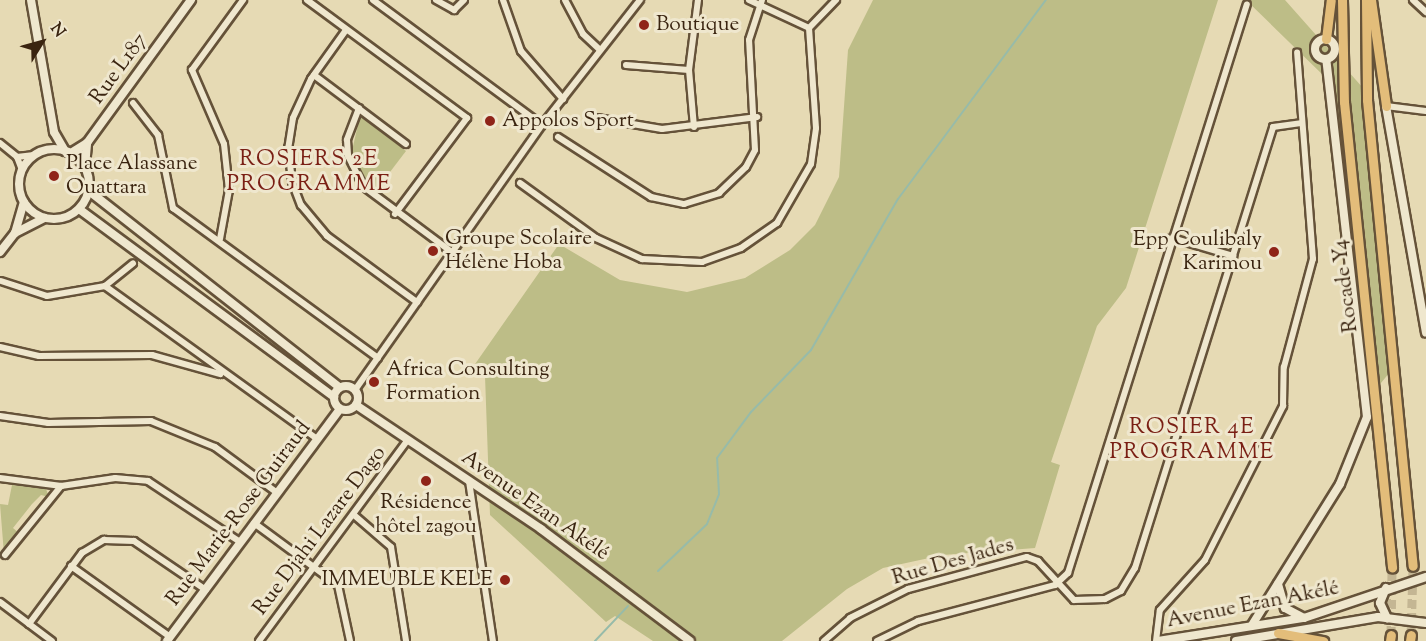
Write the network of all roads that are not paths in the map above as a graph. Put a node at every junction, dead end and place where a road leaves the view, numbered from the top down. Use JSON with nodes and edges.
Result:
{"nodes":[{"id":1,"x":31,"y":0,"type":"edge"},
{"id":2,"x":190,"y":0,"type":"edge"},
{"id":3,"x":243,"y":0,"type":"edge"},
{"id":4,"x":307,"y":0,"type":"edge"},
{"id":5,"x":373,"y":0,"type":"edge"},
{"id":6,"x":436,"y":0,"type":"edge"},
{"id":7,"x":464,"y":0,"type":"edge"},
{"id":8,"x":503,"y":0,"type":"edge"},
{"id":9,"x":565,"y":0,"type":"edge"},
{"id":10,"x":640,"y":0,"type":"edge"},
{"id":11,"x":698,"y":0,"type":"edge"},
{"id":12,"x":750,"y":0,"type":"edge"},
{"id":13,"x":836,"y":0,"type":"edge"},
{"id":14,"x":1331,"y":0,"type":"edge"},
{"id":15,"x":1342,"y":0,"type":"edge"},
{"id":16,"x":1366,"y":0,"type":"edge"},
{"id":17,"x":1371,"y":0,"type":"edge"},
{"id":18,"x":1413,"y":0,"type":"edge"},
{"id":19,"x":760,"y":2,"type":"edge"},
{"id":20,"x":1247,"y":4,"type":"dead end"},
{"id":21,"x":1426,"y":12,"type":"edge"},
{"id":22,"x":809,"y":28,"type":"junction"},
{"id":23,"x":346,"y":30,"type":"junction"},
{"id":24,"x":1326,"y":39,"type":"junction"},
{"id":25,"x":600,"y":51,"type":"junction"},
{"id":26,"x":1297,"y":53,"type":"dead end"},
{"id":27,"x":1326,"y":59,"type":"junction"},
{"id":28,"x":626,"y":65,"type":"dead end"},
{"id":29,"x":689,"y":70,"type":"junction"},
{"id":30,"x":314,"y":75,"type":"junction"},
{"id":31,"x":563,"y":99,"type":"junction"},
{"id":32,"x":133,"y":103,"type":"dead end"},
{"id":33,"x":1386,"y":106,"type":"junction"},
{"id":34,"x":359,"y":108,"type":"junction"},
{"id":35,"x":1426,"y":111,"type":"edge"},
{"id":36,"x":757,"y":117,"type":"junction"},
{"id":37,"x":597,"y":118,"type":"dead end"},
{"id":38,"x":1301,"y":123,"type":"junction"},
{"id":39,"x":542,"y":125,"type":"junction"},
{"id":40,"x":694,"y":127,"type":"junction"},
{"id":41,"x":54,"y":132,"type":"junction"},
{"id":42,"x":558,"y":137,"type":"dead end"},
{"id":43,"x":0,"y":143,"type":"edge"},
{"id":44,"x":87,"y":143,"type":"junction"},
{"id":45,"x":406,"y":144,"type":"dead end"},
{"id":46,"x":46,"y":150,"type":"junction"},
{"id":47,"x":68,"y":152,"type":"junction"},
{"id":48,"x":34,"y":155,"type":"junction"},
{"id":49,"x":17,"y":156,"type":"junction"},
{"id":50,"x":85,"y":167,"type":"junction"},
{"id":51,"x":22,"y":170,"type":"junction"},
{"id":52,"x":520,"y":183,"type":"dead end"},
{"id":53,"x":89,"y":191,"type":"junction"},
{"id":54,"x":24,"y":202,"type":"junction"},
{"id":55,"x":79,"y":209,"type":"junction"},
{"id":56,"x":395,"y":214,"type":"junction"},
{"id":57,"x":44,"y":218,"type":"junction"},
{"id":58,"x":15,"y":233,"type":"junction"},
{"id":59,"x":1172,"y":238,"type":"junction"},
{"id":60,"x":220,"y":239,"type":"junction"},
{"id":61,"x":2,"y":246,"type":"edge"},
{"id":62,"x":453,"y":254,"type":"junction"},
{"id":63,"x":1233,"y":256,"type":"junction"},
{"id":64,"x":133,"y":263,"type":"dead end"},
{"id":65,"x":1,"y":281,"type":"edge"},
{"id":66,"x":105,"y":286,"type":"junction"},
{"id":67,"x":417,"y":302,"type":"junction"},
{"id":68,"x":1426,"y":333,"type":"edge"},
{"id":69,"x":0,"y":348,"type":"edge"},
{"id":70,"x":378,"y":358,"type":"junction"},
{"id":71,"x":226,"y":376,"type":"junction"},
{"id":72,"x":339,"y":387,"type":"junction"},
{"id":73,"x":355,"y":390,"type":"junction"},
{"id":74,"x":334,"y":397,"type":"junction"},
{"id":75,"x":356,"y":405,"type":"junction"},
{"id":76,"x":340,"y":408,"type":"junction"},
{"id":77,"x":0,"y":416,"type":"edge"},
{"id":78,"x":317,"y":439,"type":"junction"},
{"id":79,"x":407,"y":441,"type":"junction"},
{"id":80,"x":0,"y":478,"type":"edge"},
{"id":81,"x":469,"y":481,"type":"junction"},
{"id":82,"x":61,"y":486,"type":"junction"},
{"id":83,"x":276,"y":492,"type":"junction"},
{"id":84,"x":354,"y":515,"type":"junction"},
{"id":85,"x":254,"y":523,"type":"junction"},
{"id":86,"x":240,"y":542,"type":"junction"},
{"id":87,"x":5,"y":555,"type":"dead end"},
{"id":88,"x":71,"y":566,"type":"junction"},
{"id":89,"x":314,"y":566,"type":"junction"},
{"id":90,"x":1413,"y":566,"type":"tunnel mouth"},
{"id":91,"x":1392,"y":568,"type":"tunnel mouth"},
{"id":92,"x":1426,"y":577,"type":"edge"},
{"id":93,"x":1278,"y":582,"type":"junction"},
{"id":94,"x":1055,"y":585,"type":"junction"},
{"id":95,"x":1386,"y":588,"type":"junction"},
{"id":96,"x":206,"y":590,"type":"junction"},
{"id":97,"x":0,"y":602,"type":"edge"},
{"id":98,"x":1304,"y":618,"type":"junction"},
{"id":99,"x":1387,"y":618,"type":"junction"},
{"id":100,"x":1426,"y":623,"type":"edge"},
{"id":101,"x":29,"y":624,"type":"junction"},
{"id":102,"x":1252,"y":625,"type":"junction"},
{"id":103,"x":1278,"y":633,"type":"junction"},
{"id":104,"x":168,"y":639,"type":"edge"},
{"id":105,"x":52,"y":641,"type":"edge"},
{"id":106,"x":259,"y":641,"type":"edge"},
{"id":107,"x":350,"y":641,"type":"edge"},
{"id":108,"x":406,"y":641,"type":"edge"},
{"id":109,"x":493,"y":641,"type":"edge"},
{"id":110,"x":690,"y":641,"type":"edge"},
{"id":111,"x":824,"y":641,"type":"edge"},
{"id":112,"x":877,"y":641,"type":"edge"},
{"id":113,"x":1157,"y":641,"type":"edge"},
{"id":114,"x":1236,"y":641,"type":"edge"},
{"id":115,"x":1323,"y":641,"type":"edge"}],
"edges":[{"from":1,"to":41,"type":"street"},
{"from":2,"to":44,"type":"street","name":"Rue L187"},
{"from":3,"to":60,"type":"street"},
{"from":4,"to":23,"type":"street"},
{"from":5,"to":39,"type":"street"},
{"from":6,"to":7,"type":"street"},
{"from":8,"to":31,"type":"street"},
{"from":9,"to":25,"type":"street"},
{"from":10,"to":25,"type":"street"},
{"from":11,"to":29,"type":"street"},
{"from":12,"to":19,"type":"street"},
{"from":13,"to":22,"type":"street"},
{"from":14,"to":24,"type":"highway"},
{"from":15,"to":91,"type":"highway","name":"Rocade Y4"},
{"from":16,"to":90,"type":"highway","name":"Rocade Y4"},
{"from":17,"to":33,"type":"highway"},
{"from":18,"to":21,"type":"street"},
{"from":19,"to":22,"type":"street"},
{"from":19,"to":36,"type":"street"},
{"from":20,"to":59,"type":"street"},
{"from":22,"to":52,"type":"street"},
{"from":23,"to":30,"type":"street"},
{"from":23,"to":56,"type":"street"},
{"from":24,"to":27,"type":"street"},
{"from":24,"to":27,"type":"street"},
{"from":25,"to":31,"type":"street"},
{"from":26,"to":38,"type":"street"},
{"from":27,"to":93,"type":"street"},
{"from":28,"to":29,"type":"street"},
{"from":29,"to":40,"type":"street"},
{"from":30,"to":34,"type":"street"},
{"from":30,"to":67,"type":"street"},
{"from":31,"to":39,"type":"street"},
{"from":32,"to":60,"type":"street"},
{"from":33,"to":35,"type":"street"},
{"from":33,"to":68,"type":"street"},
{"from":34,"to":45,"type":"street"},
{"from":34,"to":56,"type":"street"},
{"from":36,"to":40,"type":"street"},
{"from":36,"to":42,"type":"street"},
{"from":37,"to":40,"type":"street"},
{"from":38,"to":63,"type":"street"},
{"from":38,"to":113,"type":"street"},
{"from":39,"to":62,"type":"street"},
{"from":41,"to":46,"type":"street"},
{"from":41,"to":47,"type":"street"},
{"from":43,"to":49,"type":"street"},
{"from":44,"to":47,"type":"street","name":"Rue L187"},
{"from":44,"to":50,"type":"street"},
{"from":46,"to":47,"type":"street"},
{"from":46,"to":48,"type":"street"},
{"from":47,"to":50,"type":"street"},
{"from":48,"to":49,"type":"street"},
{"from":48,"to":51,"type":"street"},
{"from":49,"to":51,"type":"street"},
{"from":50,"to":53,"type":"street"},
{"from":51,"to":54,"type":"street"},
{"from":53,"to":55,"type":"street"},
{"from":53,"to":72,"type":"street"},
{"from":54,"to":57,"type":"street"},
{"from":54,"to":58,"type":"street"},
{"from":55,"to":57,"type":"street"},
{"from":55,"to":74,"type":"street"},
{"from":56,"to":62,"type":"street"},
{"from":57,"to":58,"type":"street"},
{"from":58,"to":61,"type":"street"},
{"from":59,"to":63,"type":"street"},
{"from":59,"to":94,"type":"street"},
{"from":60,"to":70,"type":"street"},
{"from":62,"to":67,"type":"street"},
{"from":63,"to":94,"type":"street"},
{"from":64,"to":66,"type":"street"},
{"from":65,"to":66,"type":"street"},
{"from":66,"to":71,"type":"street"},
{"from":67,"to":70,"type":"street"},
{"from":69,"to":71,"type":"street"},
{"from":70,"to":73,"type":"street"},
{"from":71,"to":78,"type":"street"},
{"from":72,"to":73,"type":"street"},
{"from":72,"to":74,"type":"street"},
{"from":73,"to":75,"type":"street"},
{"from":74,"to":76,"type":"street"},
{"from":75,"to":76,"type":"street"},
{"from":75,"to":79,"type":"street","name":"Avenue Ezan Akélé"},
{"from":76,"to":78,"type":"street","name":"Rue Marie-Rose Guiraud"},
{"from":77,"to":83,"type":"street"},
{"from":78,"to":83,"type":"street","name":"Rue Marie-Rose Guiraud"},
{"from":79,"to":81,"type":"street","name":"Avenue Ezan Akélé"},
{"from":79,"to":84,"type":"street","name":"Rue Djahi Lazare Dago"},
{"from":80,"to":82,"type":"street"},
{"from":81,"to":109,"type":"street"},
{"from":81,"to":110,"type":"street","name":"Avenue Ezan Akélé"},
{"from":82,"to":86,"type":"street"},
{"from":82,"to":87,"type":"street"},
{"from":83,"to":85,"type":"street","name":"Rue Marie-Rose Guiraud"},
{"from":84,"to":89,"type":"street","name":"Rue Djahi Lazare Dago"},
{"from":84,"to":108,"type":"street"},
{"from":85,"to":86,"type":"street","name":"Rue Marie-Rose Guiraud"},
{"from":85,"to":89,"type":"street"},
{"from":86,"to":96,"type":"street","name":"Rue Marie-Rose Guiraud"},
{"from":88,"to":96,"type":"street"},
{"from":88,"to":101,"type":"street"},
{"from":88,"to":104,"type":"street"},
{"from":89,"to":106,"type":"street","name":"Rue Djahi Lazare Dago"},
{"from":89,"to":107,"type":"street"},
{"from":92,"to":95,"type":"main road","name":"Avenue Ezan Akélé"},
{"from":93,"to":98,"type":"street"},
{"from":93,"to":102,"type":"street"},
{"from":94,"to":111,"type":"street","name":"Rue Des Jades"},
{"from":94,"to":112,"type":"street"},
{"from":95,"to":98,"type":"main road","name":"Avenue Ezan Akélé"},
{"from":95,"to":99,"type":"main road"},
{"from":96,"to":104,"type":"street","name":"Rue Marie-Rose Guiraud"},
{"from":97,"to":101,"type":"street"},
{"from":98,"to":102,"type":"main road","name":"Avenue Ezan Akélé"},
{"from":99,"to":100,"type":"main road","name":"Avenue Ezan Akélé"},
{"from":99,"to":103,"type":"main road","name":"Avenue Ezan Akélé"},
{"from":101,"to":105,"type":"street"},
{"from":102,"to":113,"type":"main road","name":"Avenue Ezan Akélé"},
{"from":103,"to":114,"type":"main road","name":"Avenue Ezan Akélé"},
{"from":103,"to":115,"type":"highway"}]}
